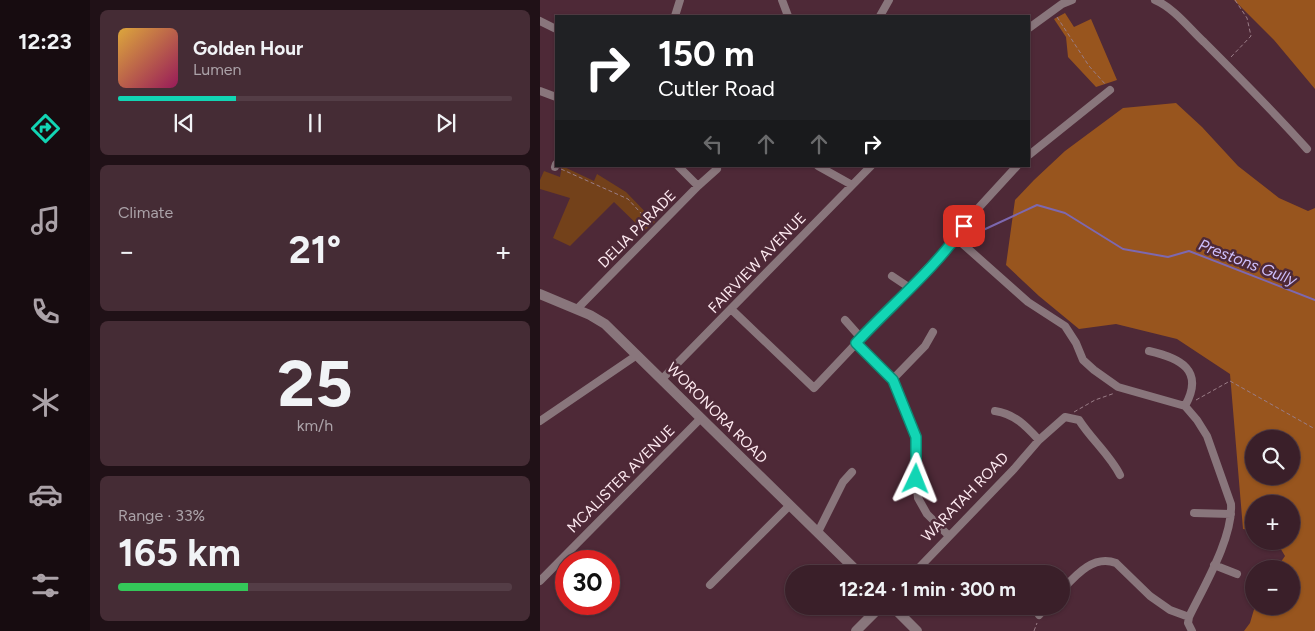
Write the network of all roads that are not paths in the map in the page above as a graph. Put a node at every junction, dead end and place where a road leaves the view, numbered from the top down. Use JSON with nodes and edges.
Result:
{"nodes":[{"id":1,"x":680,"y":0,"type":"edge"},
{"id":2,"x":782,"y":0,"type":"edge"},
{"id":3,"x":889,"y":0,"type":"edge"},
{"id":4,"x":1072,"y":0,"type":"edge"},
{"id":5,"x":1155,"y":0,"type":"edge"},
{"id":6,"x":675,"y":15,"type":"edge"},
{"id":7,"x":788,"y":15,"type":"edge"},
{"id":8,"x":881,"y":15,"type":"edge"},
{"id":9,"x":540,"y":21,"type":"edge"},
{"id":10,"x":1030,"y":27,"type":"edge"},
{"id":11,"x":555,"y":28,"type":"edge"},
{"id":12,"x":1110,"y":90,"type":"dead end"},
{"id":13,"x":540,"y":91,"type":"edge"},
{"id":14,"x":555,"y":97,"type":"edge"},
{"id":15,"x":1307,"y":149,"type":"dead end"},
{"id":16,"x":1030,"y":154,"type":"edge"},
{"id":17,"x":679,"y":167,"type":"edge"},
{"id":18,"x":820,"y":167,"type":"edge"},
{"id":19,"x":871,"y":167,"type":"edge"},
{"id":20,"x":1016,"y":167,"type":"edge"},
{"id":21,"x":717,"y":169,"type":"dead end"},
{"id":22,"x":698,"y":186,"type":"junction"},
{"id":23,"x":852,"y":186,"type":"junction"},
{"id":24,"x":956,"y":238,"type":"junction"},
{"id":25,"x":892,"y":276,"type":"dead end"},
{"id":26,"x":910,"y":288,"type":"junction"},
{"id":27,"x":540,"y":294,"type":"edge"},
{"id":28,"x":577,"y":309,"type":"junction"},
{"id":29,"x":731,"y":309,"type":"junction"},
{"id":30,"x":845,"y":320,"type":"dead end"},
{"id":31,"x":933,"y":332,"type":"dead end"},
{"id":32,"x":858,"y":341,"type":"junction"},
{"id":33,"x":1149,"y":351,"type":"dead end"},
{"id":34,"x":637,"y":355,"type":"junction"},
{"id":35,"x":662,"y":379,"type":"junction"},
{"id":36,"x":893,"y":380,"type":"junction"},
{"id":37,"x":1186,"y":406,"type":"junction"},
{"id":38,"x":995,"y":411,"type":"dead end"},
{"id":39,"x":701,"y":418,"type":"junction"},
{"id":40,"x":540,"y":422,"type":"edge"},
{"id":41,"x":1039,"y":440,"type":"junction"},
{"id":42,"x":852,"y":472,"type":"dead end"},
{"id":43,"x":1120,"y":475,"type":"dead end"},
{"id":44,"x":790,"y":505,"type":"junction"},
{"id":45,"x":1194,"y":513,"type":"dead end"},
{"id":46,"x":1231,"y":514,"type":"junction"},
{"id":47,"x":818,"y":532,"type":"junction"},
{"id":48,"x":949,"y":536,"type":"junction"},
{"id":49,"x":1214,"y":564,"type":"junction"},
{"id":50,"x":851,"y":565,"type":"edge"},
{"id":51,"x":922,"y":565,"type":"edge"},
{"id":52,"x":1237,"y":574,"type":"dead end"},
{"id":53,"x":540,"y":581,"type":"edge"},
{"id":54,"x":1070,"y":583,"type":"edge"},
{"id":55,"x":710,"y":585,"type":"dead end"},
{"id":56,"x":873,"y":615,"type":"edge"},
{"id":57,"x":901,"y":615,"type":"edge"},
{"id":58,"x":1189,"y":617,"type":"junction"},
{"id":59,"x":856,"y":631,"type":"edge"},
{"id":60,"x":918,"y":631,"type":"edge"},
{"id":61,"x":1192,"y":631,"type":"edge"}],
"edges":[{"from":1,"to":6,"type":"street"},
{"from":2,"to":7,"type":"street"},
{"from":3,"to":8,"type":"street"},
{"from":4,"to":10,"type":"street"},
{"from":5,"to":15,"type":"street"},
{"from":9,"to":11,"type":"street"},
{"from":12,"to":16,"type":"street"},
{"from":13,"to":14,"type":"street"},
{"from":17,"to":22,"type":"street"},
{"from":18,"to":23,"type":"street"},
{"from":19,"to":23,"type":"street","name":"FAIRVIEW AVENUE"},
{"from":20,"to":24,"type":"street"},
{"from":21,"to":22,"type":"street","name":"DELIA PARADE"},
{"from":22,"to":28,"type":"street","name":"DELIA PARADE"},
{"from":23,"to":29,"type":"street","name":"FAIRVIEW AVENUE"},
{"from":24,"to":26,"type":"street"},
{"from":24,"to":37,"type":"street"},
{"from":25,"to":26,"type":"street"},
{"from":26,"to":32,"type":"street"},
{"from":27,"to":28,"type":"street","name":"WORONORA ROAD"},
{"from":28,"to":34,"type":"street","name":"WORONORA ROAD"},
{"from":29,"to":32,"type":"street"},
{"from":29,"to":35,"type":"street","name":"FAIRVIEW AVENUE"},
{"from":30,"to":32,"type":"street"},
{"from":31,"to":36,"type":"street"},
{"from":32,"to":36,"type":"street"},
{"from":33,"to":37,"type":"street"},
{"from":34,"to":35,"type":"street","name":"WORONORA ROAD"},
{"from":34,"to":40,"type":"street"},
{"from":35,"to":39,"type":"street","name":"WORONORA ROAD"},
{"from":36,"to":48,"type":"street"},
{"from":37,"to":46,"type":"street"},
{"from":38,"to":41,"type":"street"},
{"from":39,"to":44,"type":"street","name":"WORONORA ROAD"},
{"from":39,"to":53,"type":"street","name":"MCALISTER AVENUE"},
{"from":41,"to":43,"type":"street","name":"WARATAH ROAD"},
{"from":41,"to":48,"type":"street","name":"WARATAH ROAD"},
{"from":42,"to":47,"type":"street"},
{"from":44,"to":47,"type":"street","name":"WORONORA ROAD"},
{"from":44,"to":55,"type":"street"},
{"from":45,"to":46,"type":"street"},
{"from":46,"to":49,"type":"street"},
{"from":47,"to":50,"type":"street","name":"WORONORA ROAD"},
{"from":48,"to":51,"type":"street","name":"WARATAH ROAD"},
{"from":49,"to":52,"type":"street"},
{"from":49,"to":58,"type":"street"},
{"from":54,"to":58,"type":"street"},
{"from":56,"to":59,"type":"street"},
{"from":57,"to":60,"type":"street"},
{"from":58,"to":61,"type":"street"}]}
